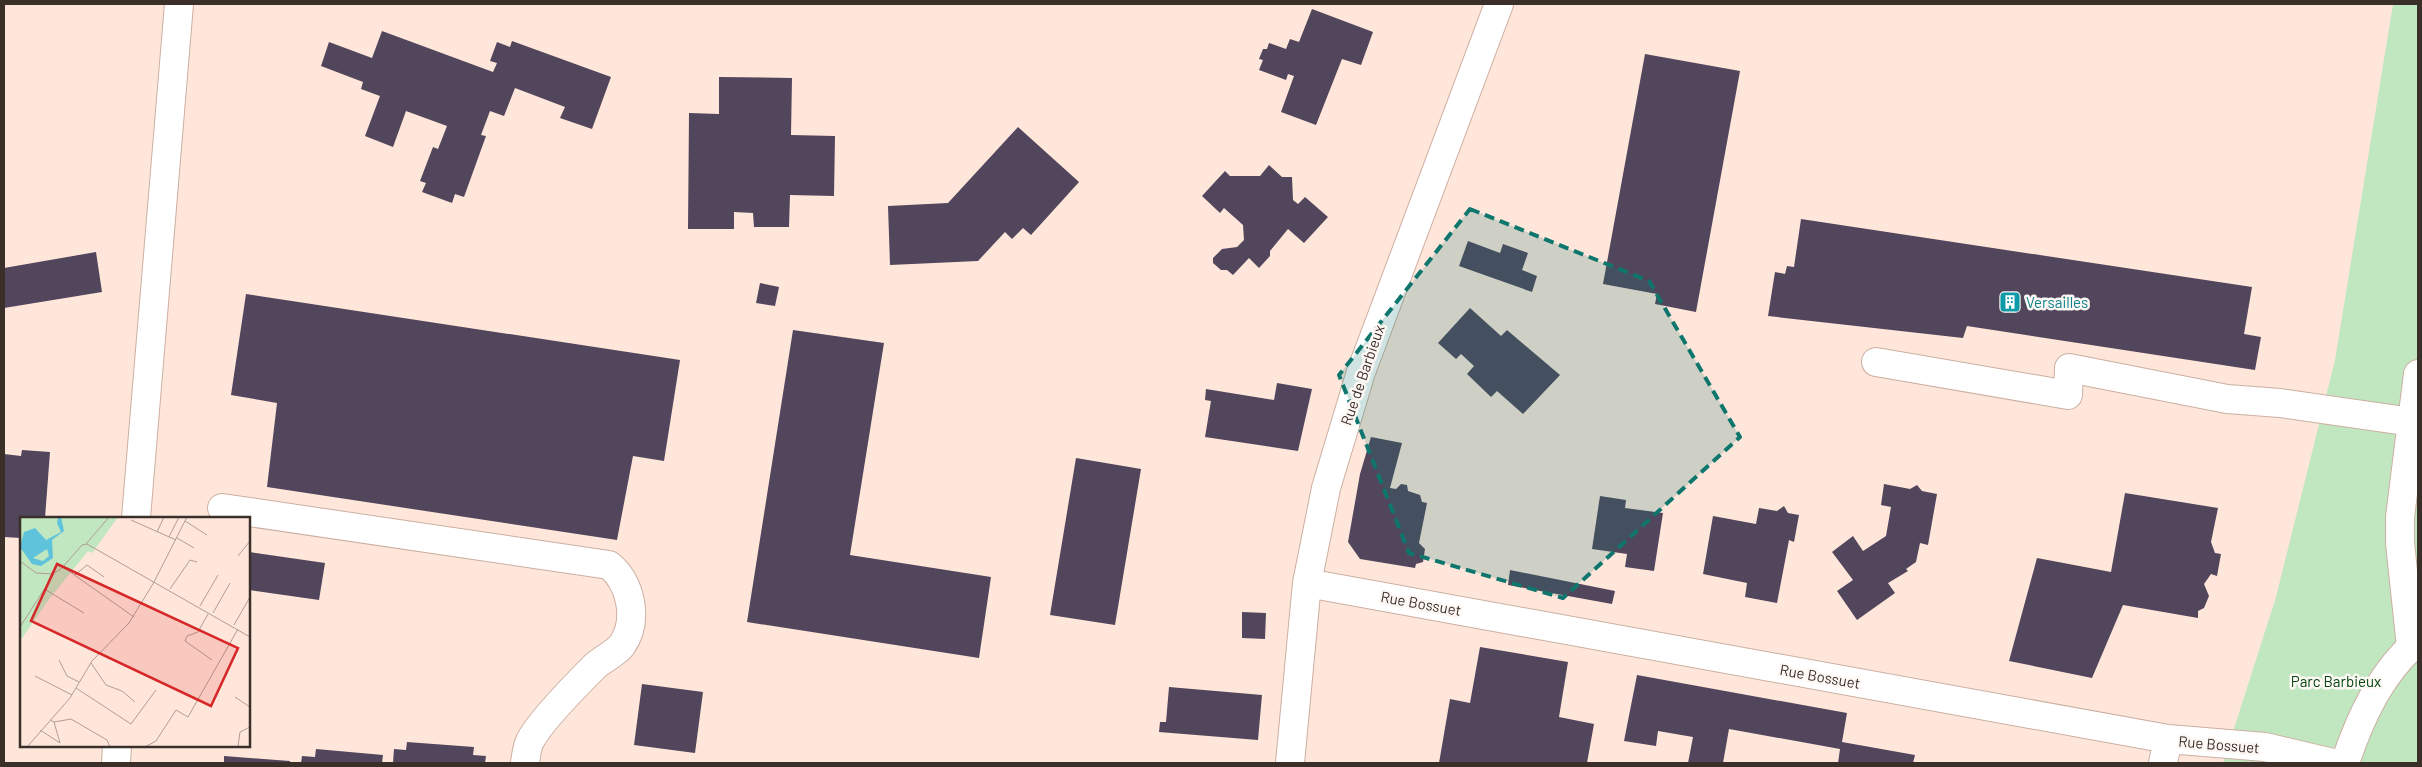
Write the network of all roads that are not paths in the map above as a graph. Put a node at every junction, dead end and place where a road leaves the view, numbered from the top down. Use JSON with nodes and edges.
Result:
{"nodes":[{"id":1,"x":179,"y":4,"type":"edge"},
{"id":2,"x":1499,"y":4,"type":"edge"},
{"id":3,"x":1876,"y":362,"type":"dead end"},
{"id":4,"x":2418,"y":374,"type":"edge"},
{"id":5,"x":2412,"y":422,"type":"junction"},
{"id":6,"x":222,"y":508,"type":"dead end"},
{"id":7,"x":136,"y":517,"type":"edge"},
{"id":8,"x":1307,"y":583,"type":"junction"},
{"id":9,"x":2415,"y":644,"type":"edge"},
{"id":10,"x":117,"y":747,"type":"edge"},
{"id":11,"x":2165,"y":751,"type":"edge"},
{"id":12,"x":116,"y":763,"type":"edge"},
{"id":13,"x":525,"y":763,"type":"edge"},
{"id":14,"x":1290,"y":763,"type":"edge"},
{"id":15,"x":2333,"y":763,"type":"edge"},
{"id":16,"x":2346,"y":763,"type":"edge"}],
"edges":[{"from":1,"to":7,"type":"street"},
{"from":2,"to":8,"type":"street","name":"Rue de Barbieux"},
{"from":3,"to":5,"type":"street"},
{"from":4,"to":5,"type":"street"},
{"from":5,"to":9,"type":"street"},
{"from":6,"to":13,"type":"street"},
{"from":8,"to":11,"type":"street","name":"Rue Bossuet"},
{"from":8,"to":14,"type":"street","name":"Rue de Barbieux"},
{"from":9,"to":16,"type":"street"},
{"from":10,"to":12,"type":"street"},
{"from":11,"to":15,"type":"street","name":"Rue Bossuet"}]}
